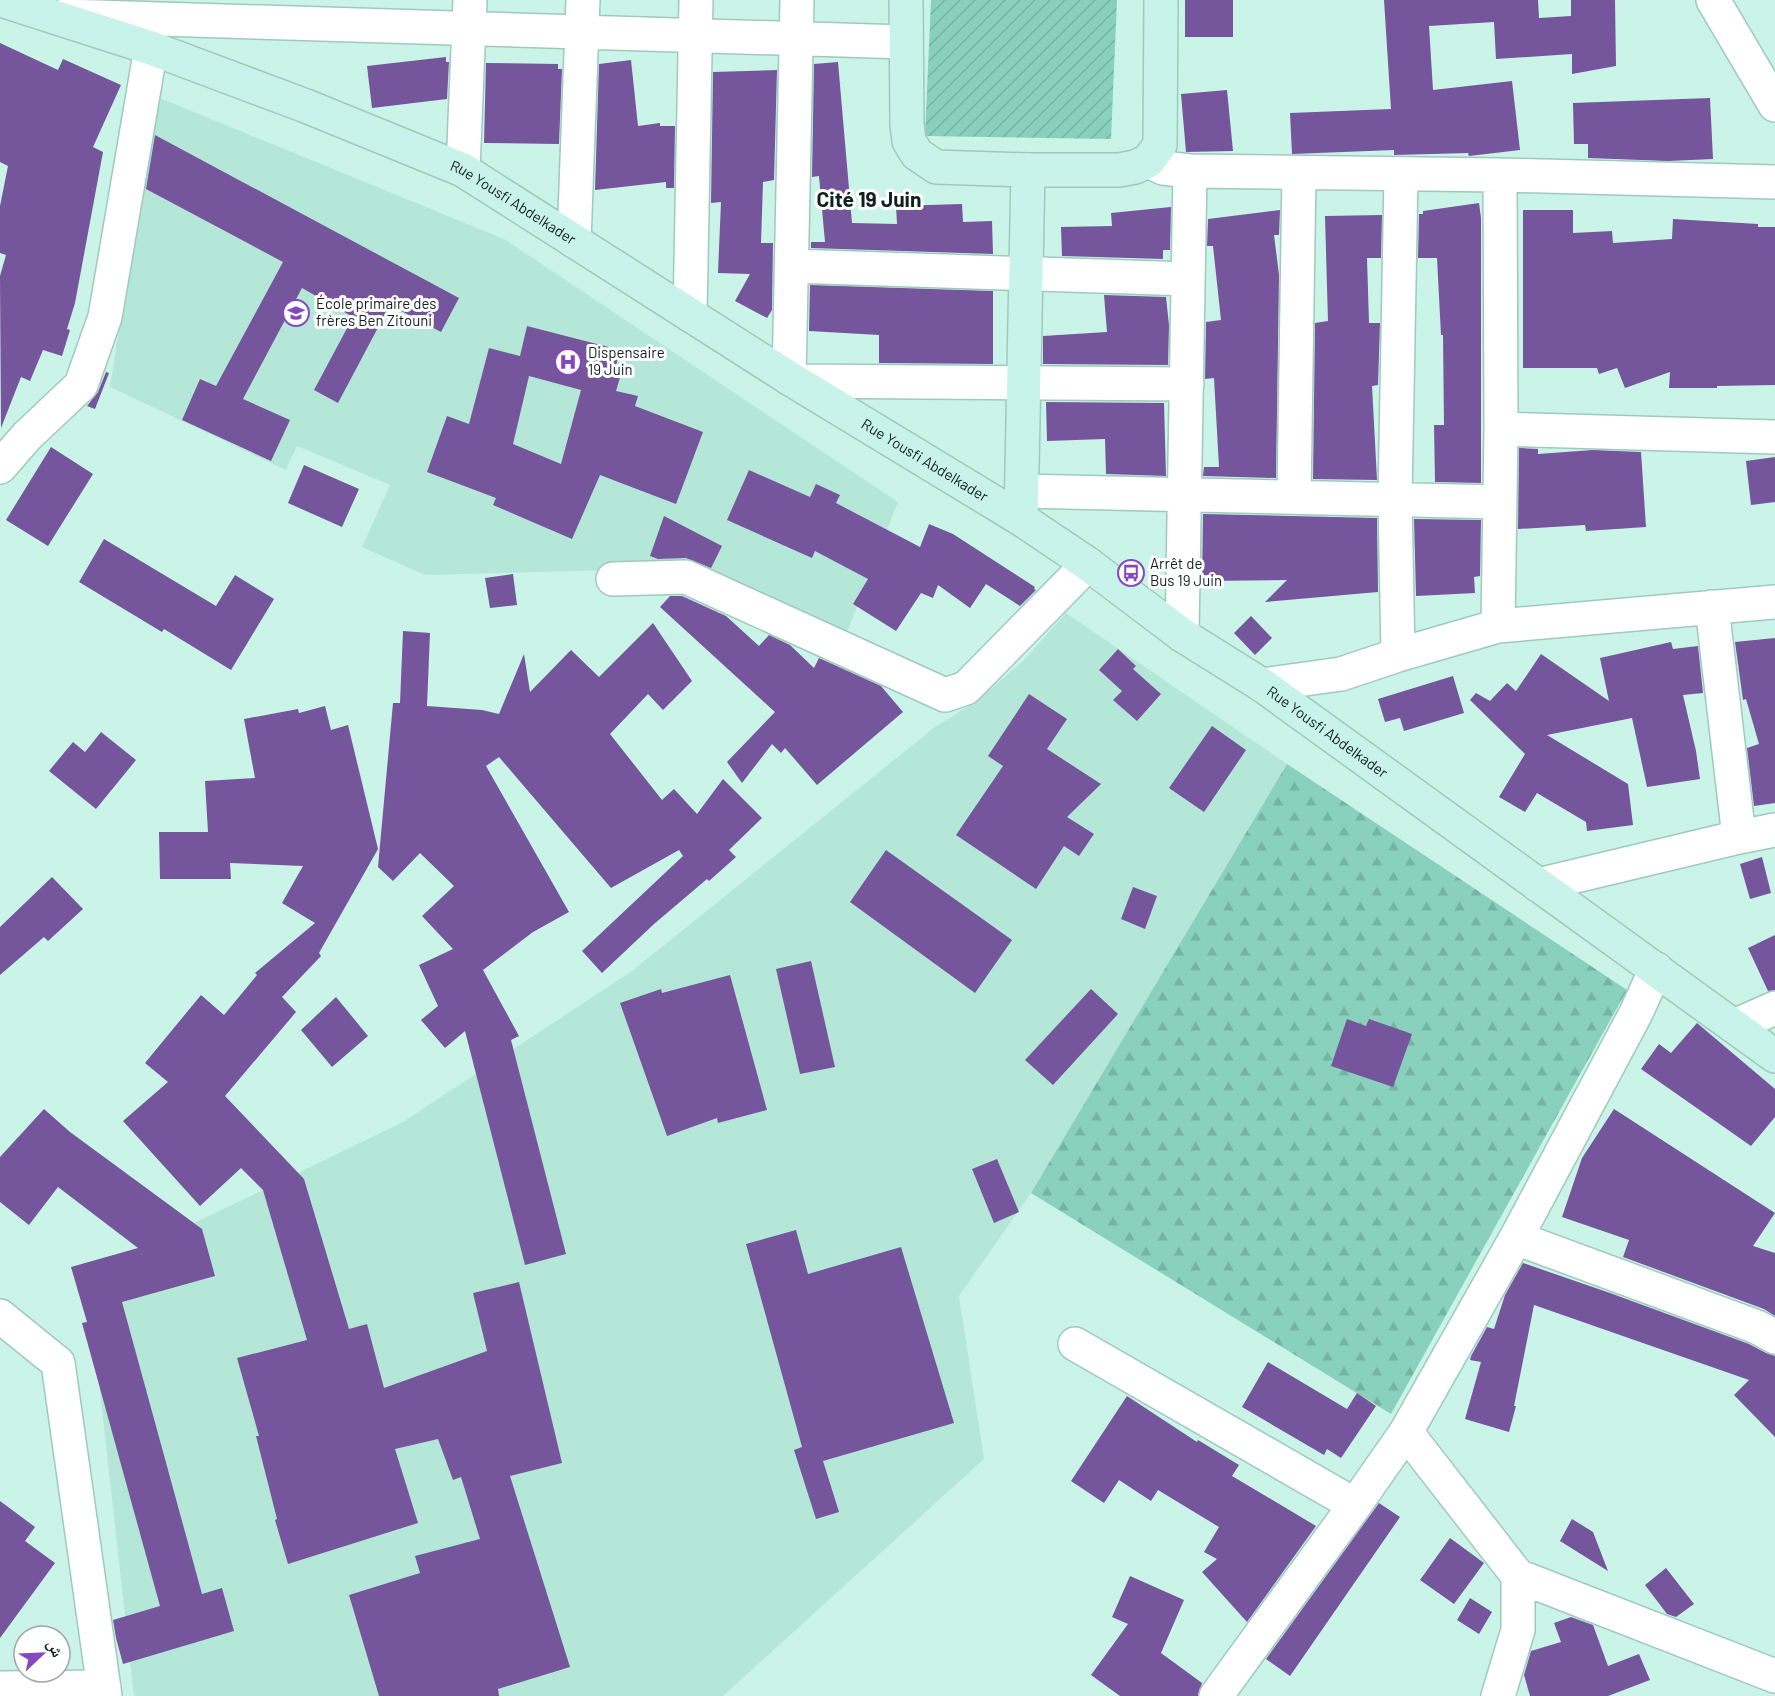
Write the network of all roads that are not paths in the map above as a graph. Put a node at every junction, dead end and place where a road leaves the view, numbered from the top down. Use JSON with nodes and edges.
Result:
{"nodes":[{"id":1,"x":1,"y":0,"type":"edge"},
{"id":2,"x":696,"y":0,"type":"edge"},
{"id":3,"x":797,"y":0,"type":"edge"},
{"id":4,"x":906,"y":0,"type":"edge"},
{"id":5,"x":1161,"y":0,"type":"edge"},
{"id":6,"x":1713,"y":0,"type":"edge"},
{"id":7,"x":263,"y":11,"type":"edge"},
{"id":8,"x":361,"y":13,"type":"edge"},
{"id":9,"x":470,"y":14,"type":"edge"},
{"id":10,"x":49,"y":15,"type":"junction"},
{"id":11,"x":583,"y":16,"type":"edge"},
{"id":12,"x":695,"y":35,"type":"junction"},
{"id":13,"x":796,"y":38,"type":"junction"},
{"id":14,"x":905,"y":42,"type":"junction"},
{"id":15,"x":151,"y":48,"type":"junction"},
{"id":16,"x":1775,"y":105,"type":"edge"},
{"id":17,"x":1148,"y":160,"type":"junction"},
{"id":18,"x":463,"y":170,"type":"junction"},
{"id":19,"x":1028,"y":170,"type":"junction"},
{"id":20,"x":1190,"y":171,"type":"junction"},
{"id":21,"x":1299,"y":173,"type":"junction"},
{"id":22,"x":1401,"y":175,"type":"junction"},
{"id":23,"x":1500,"y":176,"type":"junction"},
{"id":24,"x":1775,"y":182,"type":"edge"},
{"id":25,"x":574,"y":241,"type":"junction"},
{"id":26,"x":792,"y":266,"type":"junction"},
{"id":27,"x":1026,"y":274,"type":"junction"},
{"id":28,"x":1188,"y":279,"type":"junction"},
{"id":29,"x":690,"y":315,"type":"junction"},
{"id":30,"x":793,"y":380,"type":"junction"},
{"id":31,"x":1024,"y":381,"type":"junction"},
{"id":32,"x":1187,"y":384,"type":"junction"},
{"id":33,"x":1501,"y":429,"type":"junction"},
{"id":34,"x":1775,"y":437,"type":"edge"},
{"id":35,"x":0,"y":467,"type":"edge"},
{"id":36,"x":1185,"y":494,"type":"junction"},
{"id":37,"x":1294,"y":496,"type":"junction"},
{"id":38,"x":1395,"y":499,"type":"junction"},
{"id":39,"x":1500,"y":502,"type":"junction"},
{"id":40,"x":1022,"y":505,"type":"junction"},
{"id":41,"x":1088,"y":564,"type":"junction"},
{"id":42,"x":613,"y":579,"type":"dead end"},
{"id":43,"x":1775,"y":602,"type":"edge"},
{"id":44,"x":1712,"y":607,"type":"junction"},
{"id":45,"x":1498,"y":626,"type":"junction"},
{"id":46,"x":1182,"y":635,"type":"junction"},
{"id":47,"x":1398,"y":655,"type":"junction"},
{"id":48,"x":1262,"y":685,"type":"junction"},
{"id":49,"x":1775,"y":830,"type":"edge"},
{"id":50,"x":1739,"y":837,"type":"junction"},
{"id":51,"x":1538,"y":885,"type":"junction"},
{"id":52,"x":1656,"y":969,"type":"junction"},
{"id":53,"x":1775,"y":1008,"type":"edge"},
{"id":54,"x":1734,"y":1026,"type":"junction"},
{"id":55,"x":1775,"y":1056,"type":"edge"},
{"id":56,"x":1516,"y":1238,"type":"junction"},
{"id":57,"x":0,"y":1316,"type":"edge"},
{"id":58,"x":1775,"y":1337,"type":"edge"},
{"id":59,"x":1075,"y":1344,"type":"dead end"},
{"id":60,"x":1406,"y":1432,"type":"junction"},
{"id":61,"x":1355,"y":1505,"type":"junction"},
{"id":62,"x":1518,"y":1576,"type":"junction"},
{"id":63,"x":1775,"y":1676,"type":"edge"},
{"id":64,"x":0,"y":1688,"type":"edge"},
{"id":65,"x":104,"y":1691,"type":"edge"},
{"id":66,"x":1216,"y":1696,"type":"edge"},
{"id":67,"x":1498,"y":1696,"type":"edge"}],
"edges":[{"from":1,"to":10,"type":"main road","name":"Rue Yousfi Abdelkader"},
{"from":2,"to":12,"type":"street"},
{"from":3,"to":13,"type":"street"},
{"from":4,"to":14,"type":"main road"},
{"from":5,"to":17,"type":"main road"},
{"from":6,"to":16,"type":"street"},
{"from":7,"to":8,"type":"street"},
{"from":7,"to":10,"type":"street"},
{"from":8,"to":9,"type":"street"},
{"from":9,"to":11,"type":"street"},
{"from":9,"to":18,"type":"street"},
{"from":10,"to":15,"type":"main road","name":"Rue Yousfi Abdelkader"},
{"from":11,"to":12,"type":"street"},
{"from":11,"to":25,"type":"street"},
{"from":12,"to":13,"type":"street"},
{"from":12,"to":29,"type":"street"},
{"from":13,"to":14,"type":"street"},
{"from":13,"to":26,"type":"street"},
{"from":14,"to":19,"type":"main road"},
{"from":15,"to":18,"type":"main road","name":"Rue Yousfi Abdelkader"},
{"from":15,"to":35,"type":"street"},
{"from":17,"to":19,"type":"main road"},
{"from":17,"to":20,"type":"street"},
{"from":18,"to":25,"type":"main road","name":"Rue Yousfi Abdelkader"},
{"from":19,"to":27,"type":"main road"},
{"from":20,"to":21,"type":"street"},
{"from":20,"to":28,"type":"street"},
{"from":21,"to":22,"type":"street"},
{"from":21,"to":37,"type":"street"},
{"from":22,"to":23,"type":"street"},
{"from":22,"to":38,"type":"street"},
{"from":23,"to":24,"type":"street"},
{"from":23,"to":33,"type":"street"},
{"from":25,"to":29,"type":"main road","name":"Rue Yousfi Abdelkader"},
{"from":26,"to":27,"type":"street"},
{"from":26,"to":30,"type":"street"},
{"from":27,"to":28,"type":"street"},
{"from":27,"to":31,"type":"main road"},
{"from":28,"to":32,"type":"street"},
{"from":29,"to":30,"type":"main road","name":"Rue Yousfi Abdelkader"},
{"from":30,"to":31,"type":"street"},
{"from":30,"to":40,"type":"main road","name":"Rue Yousfi Abdelkader"},
{"from":31,"to":32,"type":"street"},
{"from":31,"to":40,"type":"main road"},
{"from":32,"to":36,"type":"street"},
{"from":33,"to":34,"type":"street"},
{"from":33,"to":39,"type":"street"},
{"from":36,"to":37,"type":"street"},
{"from":36,"to":40,"type":"street"},
{"from":36,"to":46,"type":"street"},
{"from":37,"to":38,"type":"street"},
{"from":38,"to":39,"type":"street"},
{"from":38,"to":47,"type":"street"},
{"from":39,"to":45,"type":"street"},
{"from":40,"to":41,"type":"main road","name":"Rue Yousfi Abdelkader"},
{"from":41,"to":42,"type":"street"},
{"from":41,"to":46,"type":"main road","name":"Rue Yousfi Abdelkader"},
{"from":43,"to":44,"type":"street"},
{"from":44,"to":45,"type":"street"},
{"from":44,"to":50,"type":"street"},
{"from":45,"to":47,"type":"street"},
{"from":46,"to":48,"type":"main road","name":"Rue Yousfi Abdelkader"},
{"from":47,"to":48,"type":"street"},
{"from":48,"to":51,"type":"main road","name":"Rue Yousfi Abdelkader"},
{"from":49,"to":50,"type":"street"},
{"from":50,"to":51,"type":"street"},
{"from":51,"to":52,"type":"main road","name":"Rue Yousfi Abdelkader"},
{"from":52,"to":54,"type":"main road","name":"Rue Yousfi Abdelkader"},
{"from":52,"to":56,"type":"street"},
{"from":53,"to":54,"type":"street"},
{"from":54,"to":55,"type":"main road","name":"Rue Yousfi Abdelkader"},
{"from":56,"to":58,"type":"street"},
{"from":56,"to":60,"type":"street"},
{"from":57,"to":65,"type":"street"},
{"from":59,"to":61,"type":"street"},
{"from":60,"to":61,"type":"street"},
{"from":60,"to":62,"type":"street"},
{"from":61,"to":66,"type":"street"},
{"from":62,"to":63,"type":"street"},
{"from":62,"to":67,"type":"street"},
{"from":64,"to":65,"type":"street"}]}
